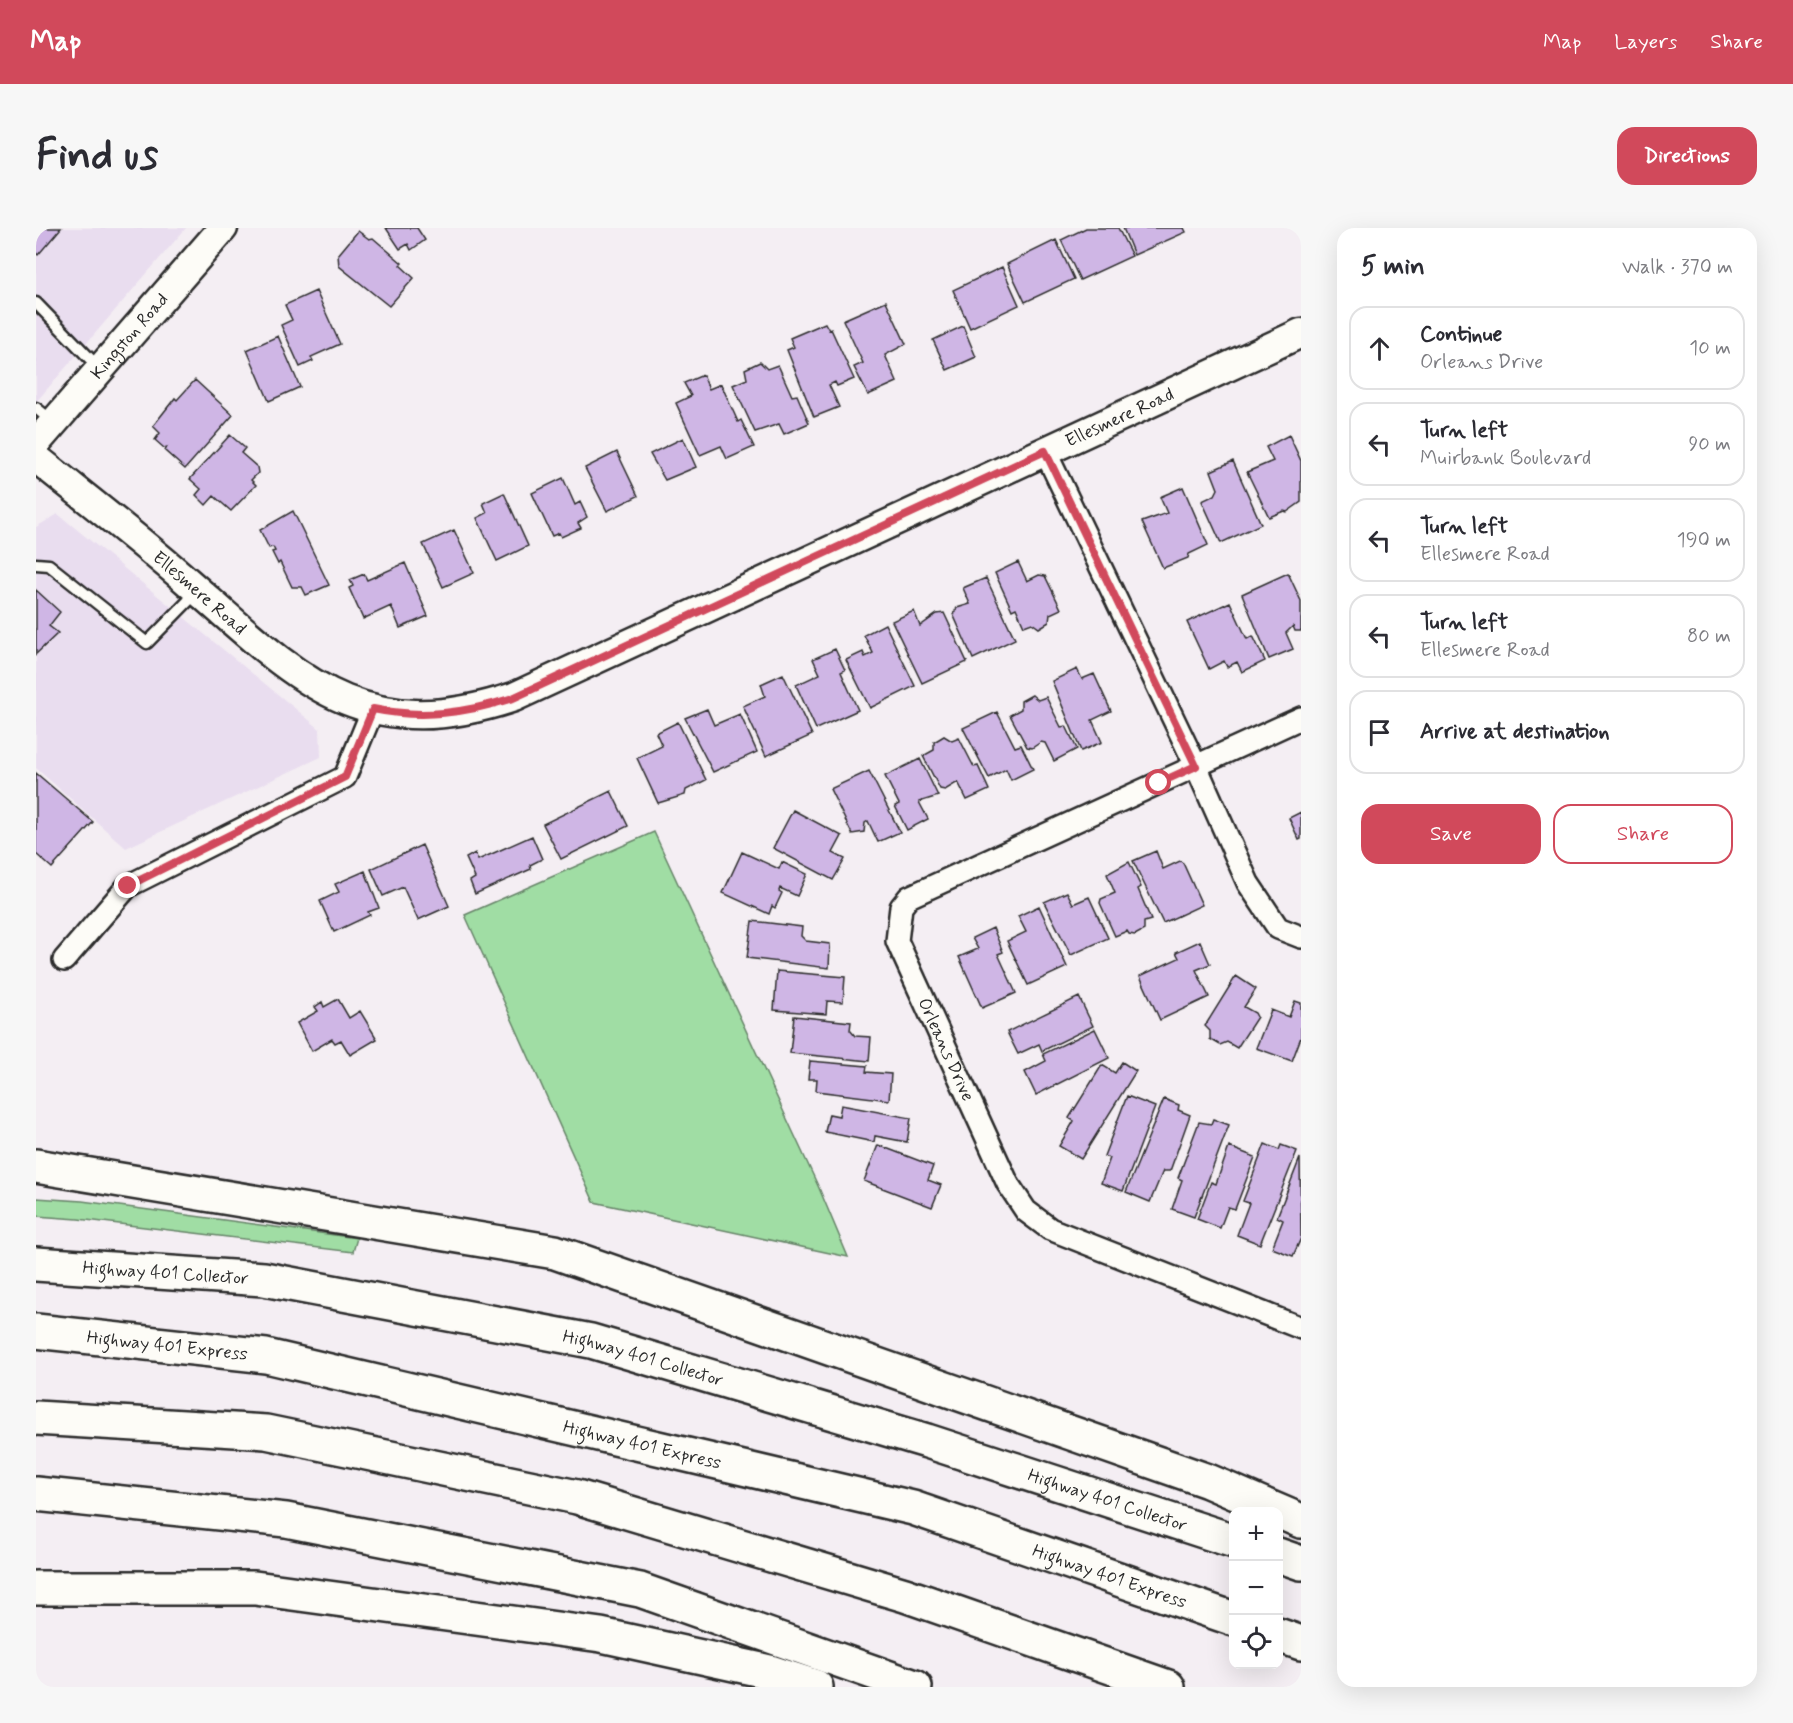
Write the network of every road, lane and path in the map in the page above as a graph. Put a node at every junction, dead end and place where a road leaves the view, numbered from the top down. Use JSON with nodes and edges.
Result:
{"nodes":[{"id":1,"x":221,"y":228,"type":"edge"},
{"id":2,"x":36,"y":303,"type":"edge"},
{"id":3,"x":1301,"y":333,"type":"edge"},
{"id":4,"x":102,"y":370,"type":"junction"},
{"id":5,"x":42,"y":425,"type":"edge"},
{"id":6,"x":1045,"y":451,"type":"junction"},
{"id":7,"x":36,"y":458,"type":"edge"},
{"id":8,"x":36,"y":564,"type":"edge"},
{"id":9,"x":198,"y":591,"type":"junction"},
{"id":10,"x":373,"y":709,"type":"junction"},
{"id":11,"x":1301,"y":718,"type":"edge"},
{"id":12,"x":1196,"y":766,"type":"junction"},
{"id":13,"x":1301,"y":937,"type":"edge"},
{"id":14,"x":64,"y":960,"type":"dead end"},
{"id":15,"x":36,"y":1166,"type":"edge"},
{"id":16,"x":36,"y":1264,"type":"edge"},
{"id":17,"x":1301,"y":1328,"type":"edge"},
{"id":18,"x":36,"y":1331,"type":"edge"},
{"id":19,"x":36,"y":1418,"type":"edge"},
{"id":20,"x":36,"y":1494,"type":"edge"},
{"id":21,"x":1301,"y":1521,"type":"edge"},
{"id":22,"x":1229,"y":1540,"type":"edge"},
{"id":23,"x":1283,"y":1557,"type":"edge"},
{"id":24,"x":1301,"y":1563,"type":"edge"},
{"id":25,"x":36,"y":1588,"type":"edge"},
{"id":26,"x":1229,"y":1618,"type":"edge"},
{"id":27,"x":1283,"y":1637,"type":"edge"},
{"id":28,"x":1301,"y":1643,"type":"edge"},
{"id":29,"x":816,"y":1687,"type":"edge"},
{"id":30,"x":915,"y":1687,"type":"edge"},
{"id":31,"x":1168,"y":1687,"type":"edge"}],
"edges":[{"from":1,"to":4,"type":"main road","name":"Kingston Road"},
{"from":2,"to":4,"type":"lane"},
{"from":3,"to":6,"type":"main road","name":"Ellesmere Road"},
{"from":4,"to":5,"type":"main road","name":"Kingston Road"},
{"from":6,"to":10,"type":"main road","name":"Ellesmere Road"},
{"from":6,"to":12,"type":"street"},
{"from":7,"to":9,"type":"main road","name":"Ellesmere Road"},
{"from":8,"to":9,"type":"lane"},
{"from":9,"to":10,"type":"main road","name":"Ellesmere Road"},
{"from":10,"to":14,"type":"street"},
{"from":11,"to":12,"type":"street","name":"Orleans Drive"},
{"from":12,"to":13,"type":"street"},
{"from":12,"to":17,"type":"street","name":"Orleans Drive"},
{"from":15,"to":21,"type":"highway"},
{"from":16,"to":22,"type":"highway","name":"Highway 401 Collector"},
{"from":18,"to":26,"type":"highway","name":"Highway 401 Express"},
{"from":19,"to":31,"type":"highway"},
{"from":20,"to":30,"type":"highway"},
{"from":23,"to":24,"type":"highway"},
{"from":25,"to":29,"type":"highway"},
{"from":27,"to":28,"type":"highway"}]}
